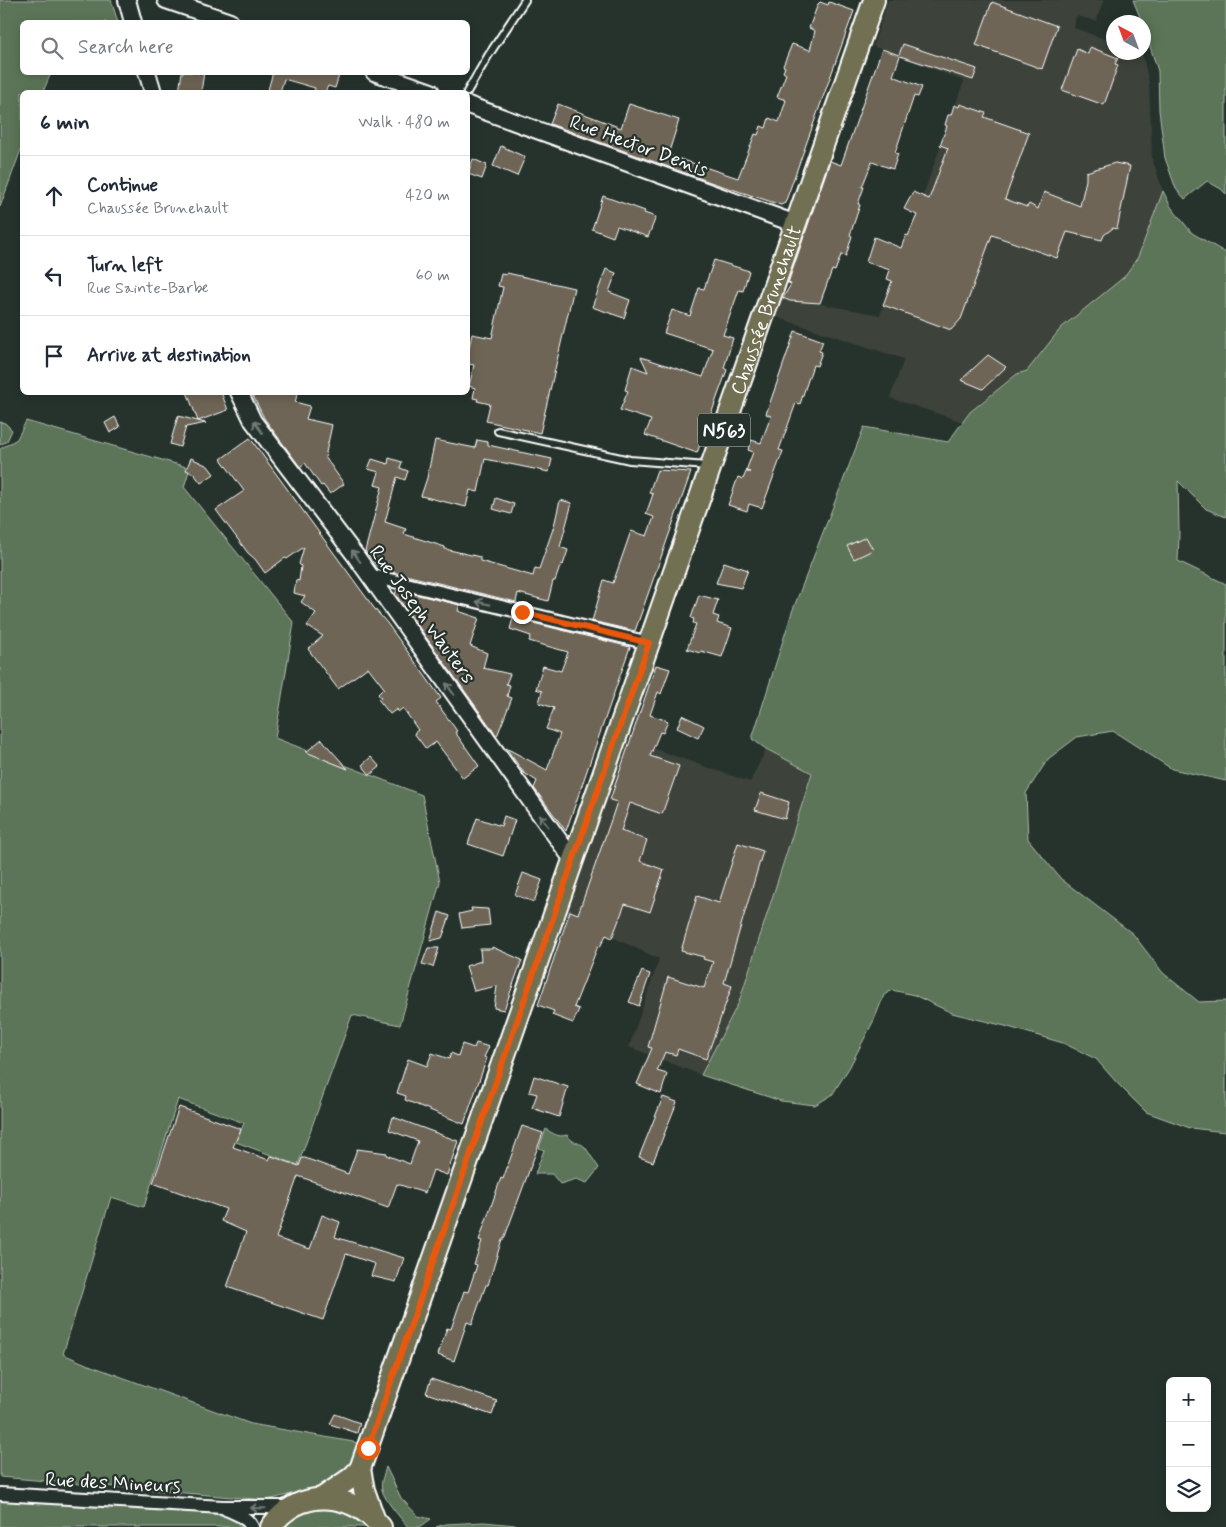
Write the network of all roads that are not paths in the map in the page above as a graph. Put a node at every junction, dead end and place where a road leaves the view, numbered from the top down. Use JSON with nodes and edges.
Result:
{"nodes":[{"id":1,"x":127,"y":0,"type":"edge"},
{"id":2,"x":166,"y":0,"type":"edge"},
{"id":3,"x":525,"y":0,"type":"edge"},
{"id":4,"x":874,"y":0,"type":"edge"},
{"id":5,"x":133,"y":20,"type":"edge"},
{"id":6,"x":224,"y":20,"type":"edge"},
{"id":7,"x":148,"y":75,"type":"edge"},
{"id":8,"x":383,"y":75,"type":"edge"},
{"id":9,"x":152,"y":90,"type":"edge"},
{"id":10,"x":425,"y":90,"type":"edge"},
{"id":11,"x":468,"y":90,"type":"edge"},
{"id":12,"x":470,"y":106,"type":"edge"},
{"id":13,"x":796,"y":224,"type":"junction"},
{"id":14,"x":240,"y":395,"type":"edge"},
{"id":15,"x":498,"y":431,"type":"dead end"},
{"id":16,"x":711,"y":466,"type":"junction"},
{"id":17,"x":369,"y":575,"type":"junction"},
{"id":18,"x":649,"y":643,"type":"junction"},
{"id":19,"x":573,"y":860,"type":"junction"},
{"id":20,"x":360,"y":1469,"type":"junction"},
{"id":21,"x":0,"y":1494,"type":"edge"},
{"id":22,"x":322,"y":1498,"type":"junction"},
{"id":23,"x":224,"y":1507,"type":"junction"},
{"id":24,"x":292,"y":1507,"type":"junction"},
{"id":25,"x":378,"y":1523,"type":"edge"},
{"id":26,"x":252,"y":1527,"type":"edge"},
{"id":27,"x":271,"y":1527,"type":"edge"}],
"edges":[{"from":1,"to":5,"type":"street"},
{"from":2,"to":6,"type":"street"},
{"from":3,"to":11,"type":"lane"},
{"from":4,"to":13,"type":"main road","name":"Chaussée Brunehault","number":"N563"},
{"from":7,"to":9,"type":"street"},
{"from":8,"to":10,"type":"street"},
{"from":12,"to":13,"type":"street","name":"Rue Hector Denis"},
{"from":13,"to":16,"type":"main road","name":"Chaussée Brunehault","number":"N563"},
{"from":17,"to":14,"type":"street","name":"Rue Joseph Wauters","one_way":true},
{"from":15,"to":16,"type":"lane"},
{"from":16,"to":18,"type":"main road","name":"Chaussée Brunehault","number":"N563"},
{"from":18,"to":17,"type":"street","one_way":true},
{"from":19,"to":17,"type":"street","name":"Rue Joseph Wauters","one_way":true},
{"from":18,"to":19,"type":"main road","name":"Chaussée Brunehault","number":"N563"},
{"from":19,"to":20,"type":"main road","name":"Chaussée Brunehault","number":"N563"},
{"from":20,"to":22,"type":"main road"},
{"from":20,"to":25,"type":"main road"},
{"from":21,"to":23,"type":"street","name":"Rue des Mineurs"},
{"from":22,"to":24,"type":"main road"},
{"from":22,"to":25,"type":"main road"},
{"from":24,"to":23,"type":"street","name":"Rue des Mineurs","one_way":true},
{"from":23,"to":26,"type":"street","name":"Rue des Mineurs"},
{"from":24,"to":27,"type":"main road"}]}
